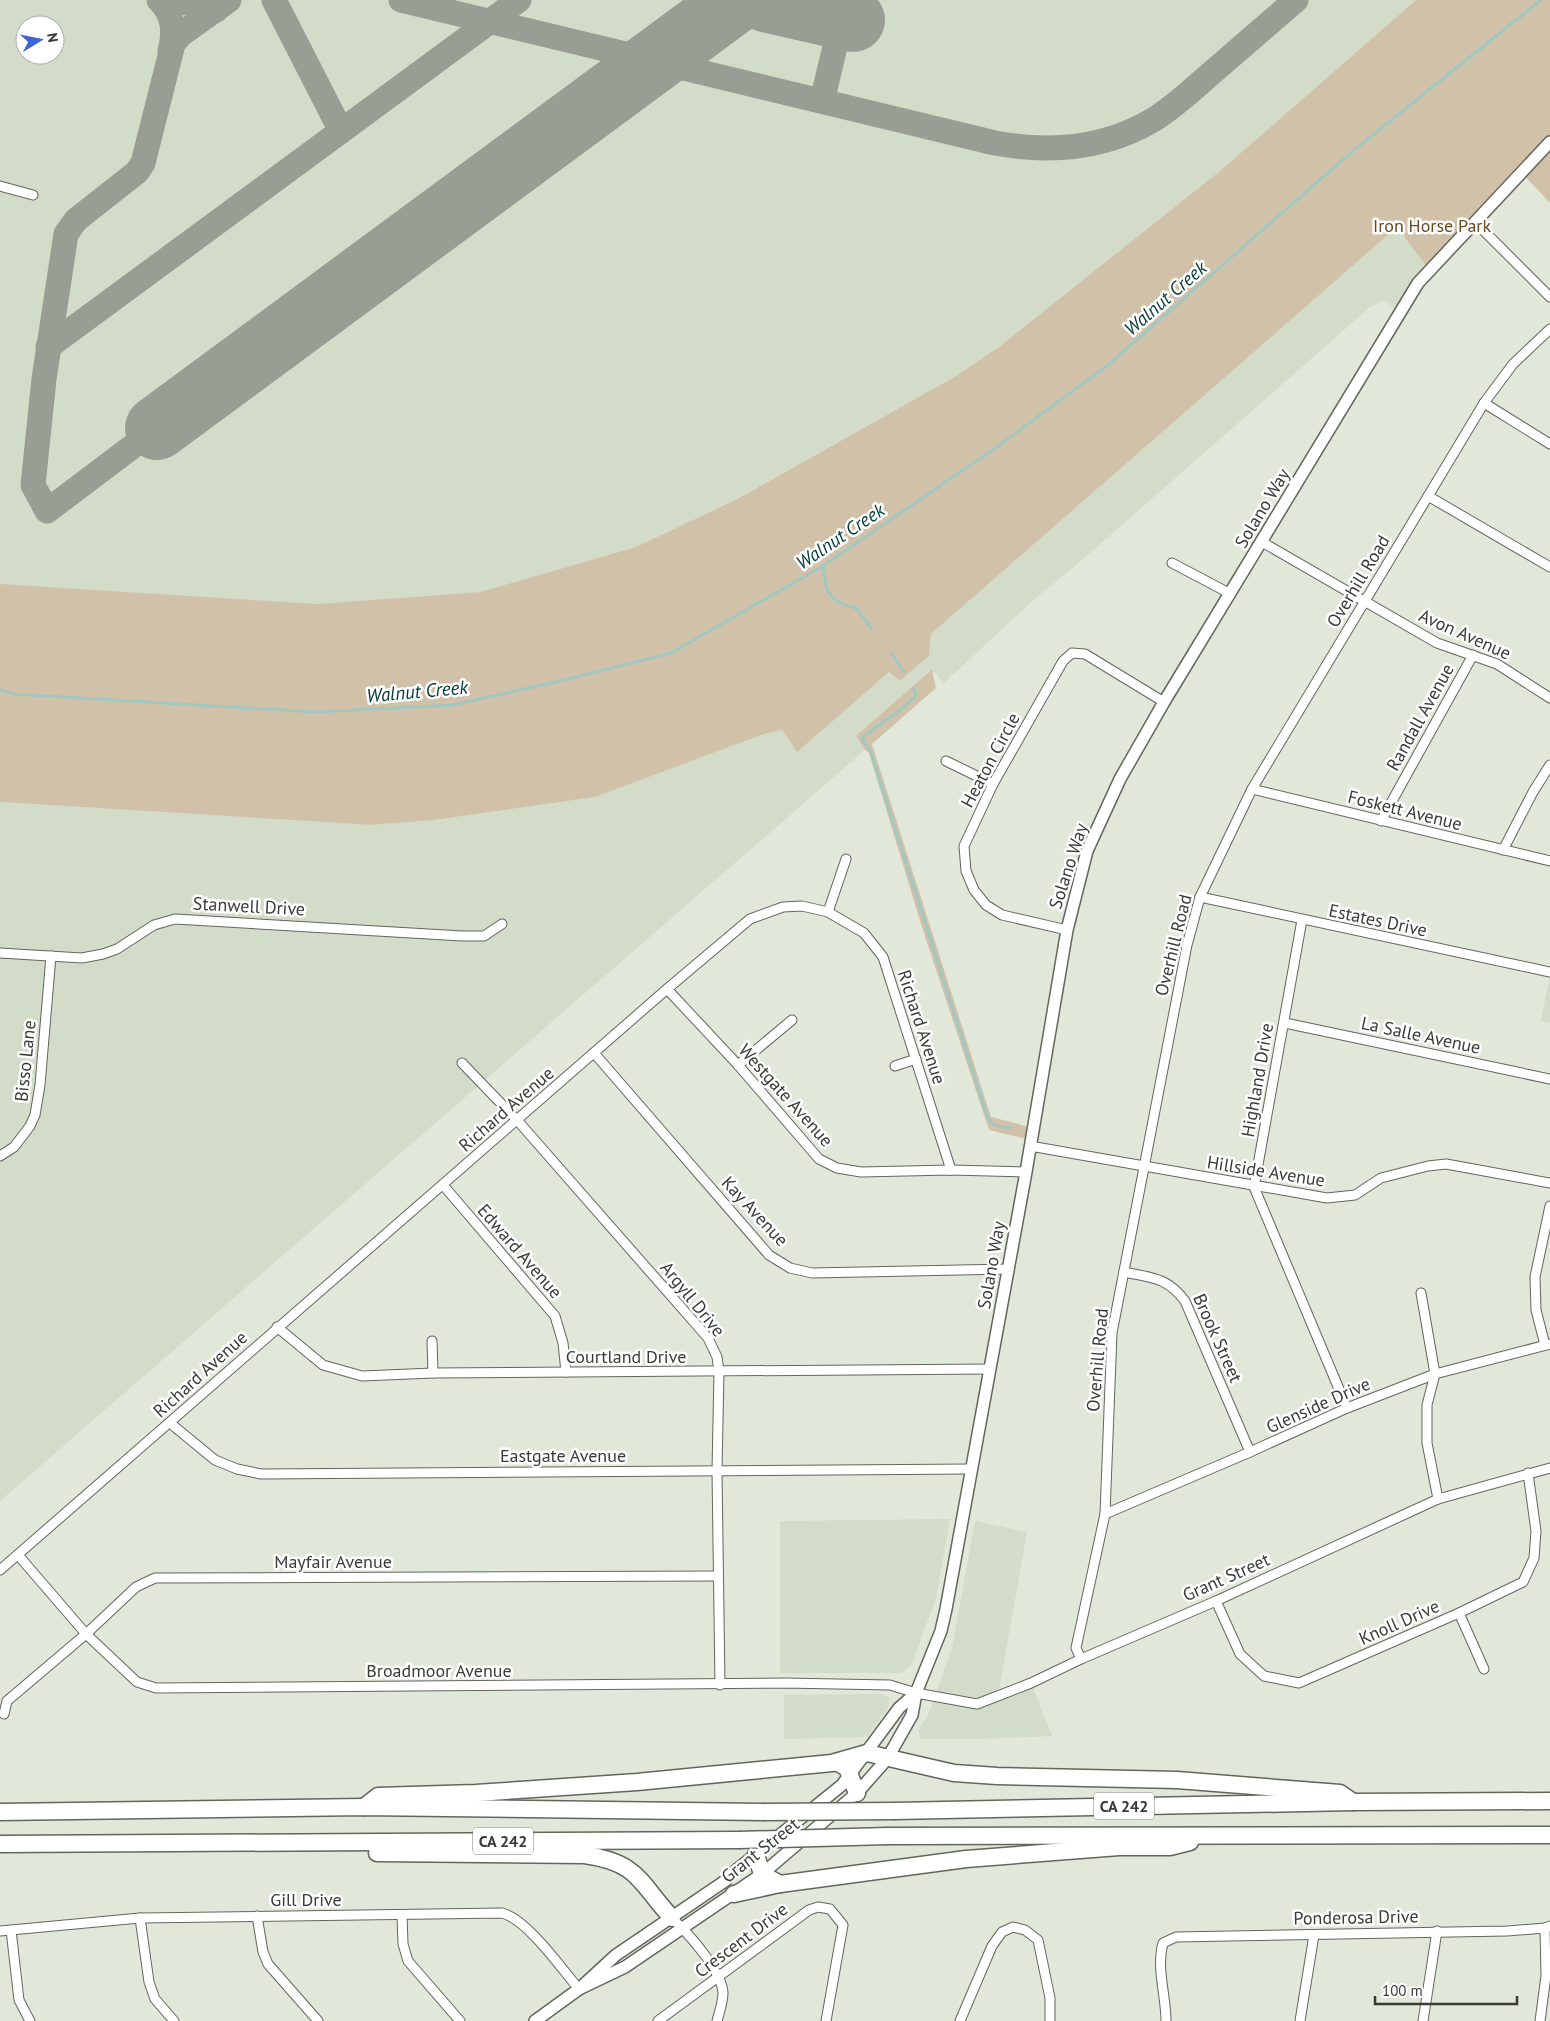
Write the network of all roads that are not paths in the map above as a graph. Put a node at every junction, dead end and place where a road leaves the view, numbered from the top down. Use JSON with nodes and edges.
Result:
{"nodes":[{"id":1,"x":1550,"y":142,"type":"edge"},
{"id":2,"x":0,"y":186,"type":"edge"},
{"id":3,"x":33,"y":195,"type":"dead end"},
{"id":4,"x":1476,"y":223,"type":"junction"},
{"id":5,"x":1550,"y":297,"type":"edge"},
{"id":6,"x":1550,"y":328,"type":"edge"},
{"id":7,"x":1484,"y":403,"type":"junction"},
{"id":8,"x":1550,"y":444,"type":"edge"},
{"id":9,"x":1428,"y":496,"type":"junction"},
{"id":10,"x":1262,"y":542,"type":"junction"},
{"id":11,"x":1172,"y":563,"type":"dead end"},
{"id":12,"x":1550,"y":568,"type":"edge"},
{"id":13,"x":1230,"y":593,"type":"junction"},
{"id":14,"x":1364,"y":602,"type":"junction"},
{"id":15,"x":1473,"y":655,"type":"junction"},
{"id":16,"x":1550,"y":698,"type":"edge"},
{"id":17,"x":1164,"y":702,"type":"junction"},
{"id":18,"x":946,"y":761,"type":"dead end"},
{"id":19,"x":1550,"y":765,"type":"edge"},
{"id":20,"x":993,"y":784,"type":"junction"},
{"id":21,"x":1252,"y":789,"type":"junction"},
{"id":22,"x":1381,"y":820,"type":"junction"},
{"id":23,"x":1504,"y":850,"type":"junction"},
{"id":24,"x":846,"y":860,"type":"dead end"},
{"id":25,"x":1550,"y":861,"type":"edge"},
{"id":26,"x":1200,"y":897,"type":"junction"},
{"id":27,"x":828,"y":912,"type":"junction"},
{"id":28,"x":1302,"y":920,"type":"junction"},
{"id":29,"x":502,"y":924,"type":"dead end"},
{"id":30,"x":1067,"y":930,"type":"junction"},
{"id":31,"x":0,"y":953,"type":"edge"},
{"id":32,"x":51,"y":956,"type":"junction"},
{"id":33,"x":1550,"y":972,"type":"edge"},
{"id":34,"x":667,"y":989,"type":"junction"},
{"id":35,"x":792,"y":1020,"type":"dead end"},
{"id":36,"x":1285,"y":1023,"type":"junction"},
{"id":37,"x":594,"y":1053,"type":"junction"},
{"id":38,"x":916,"y":1059,"type":"junction"},
{"id":39,"x":462,"y":1062,"type":"dead end"},
{"id":40,"x":738,"y":1065,"type":"junction"},
{"id":41,"x":895,"y":1066,"type":"dead end"},
{"id":42,"x":1550,"y":1079,"type":"edge"},
{"id":43,"x":517,"y":1120,"type":"junction"},
{"id":44,"x":1030,"y":1146,"type":"junction"},
{"id":45,"x":0,"y":1156,"type":"edge"},
{"id":46,"x":1143,"y":1168,"type":"junction"},
{"id":47,"x":951,"y":1170,"type":"junction"},
{"id":48,"x":1026,"y":1172,"type":"junction"},
{"id":49,"x":1550,"y":1184,"type":"edge"},
{"id":50,"x":443,"y":1185,"type":"junction"},
{"id":51,"x":1254,"y":1187,"type":"junction"},
{"id":52,"x":1550,"y":1206,"type":"edge"},
{"id":53,"x":1009,"y":1269,"type":"junction"},
{"id":54,"x":1124,"y":1272,"type":"junction"},
{"id":55,"x":1421,"y":1292,"type":"dead end"},
{"id":56,"x":278,"y":1327,"type":"junction"},
{"id":57,"x":432,"y":1341,"type":"dead end"},
{"id":58,"x":1548,"y":1344,"type":"edge"},
{"id":59,"x":990,"y":1369,"type":"junction"},
{"id":60,"x":718,"y":1371,"type":"junction"},
{"id":61,"x":566,"y":1372,"type":"junction"},
{"id":62,"x":433,"y":1373,"type":"junction"},
{"id":63,"x":1435,"y":1374,"type":"junction"},
{"id":64,"x":1347,"y":1408,"type":"junction"},
{"id":65,"x":170,"y":1423,"type":"junction"},
{"id":66,"x":1250,"y":1452,"type":"junction"},
{"id":67,"x":1550,"y":1468,"type":"edge"},
{"id":68,"x":972,"y":1469,"type":"junction"},
{"id":69,"x":717,"y":1471,"type":"junction"},
{"id":70,"x":1528,"y":1473,"type":"junction"},
{"id":71,"x":1438,"y":1499,"type":"junction"},
{"id":72,"x":1105,"y":1514,"type":"junction"},
{"id":73,"x":18,"y":1555,"type":"junction"},
{"id":74,"x":0,"y":1570,"type":"edge"},
{"id":75,"x":718,"y":1576,"type":"junction"},
{"id":76,"x":1216,"y":1601,"type":"junction"},
{"id":77,"x":1459,"y":1614,"type":"junction"},
{"id":78,"x":86,"y":1634,"type":"junction"},
{"id":79,"x":1081,"y":1659,"type":"junction"},
{"id":80,"x":1484,"y":1669,"type":"dead end"},
{"id":81,"x":720,"y":1685,"type":"junction"},
{"id":82,"x":916,"y":1694,"type":"junction"},
{"id":83,"x":4,"y":1714,"type":"dead end"},
{"id":84,"x":866,"y":1753,"type":"junction"},
{"id":85,"x":887,"y":1759,"type":"junction"},
{"id":86,"x":836,"y":1762,"type":"junction"},
{"id":87,"x":851,"y":1774,"type":"junction"},
{"id":88,"x":858,"y":1793,"type":"junction"},
{"id":89,"x":1550,"y":1801,"type":"edge"},
{"id":90,"x":1353,"y":1802,"type":"junction"},
{"id":91,"x":364,"y":1807,"type":"junction"},
{"id":92,"x":0,"y":1812,"type":"edge"},
{"id":93,"x":1214,"y":1835,"type":"junction"},
{"id":94,"x":1550,"y":1835,"type":"edge"},
{"id":95,"x":268,"y":1843,"type":"junction"},
{"id":96,"x":0,"y":1844,"type":"edge"},
{"id":97,"x":756,"y":1855,"type":"junction"},
{"id":98,"x":762,"y":1874,"type":"junction"},
{"id":99,"x":780,"y":1884,"type":"junction"},
{"id":100,"x":734,"y":1894,"type":"junction"},
{"id":101,"x":402,"y":1915,"type":"junction"},
{"id":102,"x":257,"y":1916,"type":"junction"},
{"id":103,"x":140,"y":1918,"type":"junction"},
{"id":104,"x":677,"y":1923,"type":"junction"},
{"id":105,"x":1547,"y":1927,"type":"edge"},
{"id":106,"x":11,"y":1930,"type":"junction"},
{"id":107,"x":0,"y":1931,"type":"edge"},
{"id":108,"x":1438,"y":1932,"type":"junction"},
{"id":109,"x":1314,"y":1935,"type":"junction"},
{"id":110,"x":718,"y":1977,"type":"junction"},
{"id":111,"x":579,"y":1989,"type":"junction"},
{"id":112,"x":30,"y":2021,"type":"edge"},
{"id":113,"x":174,"y":2021,"type":"edge"},
{"id":114,"x":318,"y":2021,"type":"edge"},
{"id":115,"x":460,"y":2021,"type":"edge"},
{"id":116,"x":535,"y":2021,"type":"edge"},
{"id":117,"x":658,"y":2021,"type":"edge"},
{"id":118,"x":717,"y":2021,"type":"edge"},
{"id":119,"x":826,"y":2021,"type":"edge"},
{"id":120,"x":960,"y":2021,"type":"edge"},
{"id":121,"x":1050,"y":2021,"type":"edge"},
{"id":122,"x":1166,"y":2021,"type":"edge"},
{"id":123,"x":1300,"y":2021,"type":"edge"},
{"id":124,"x":1423,"y":2021,"type":"edge"},
{"id":125,"x":1540,"y":2021,"type":"edge"}],
"edges":[{"from":1,"to":4,"type":"street","name":"Solano Way"},
{"from":2,"to":3,"type":"street"},
{"from":4,"to":5,"type":"street"},
{"from":4,"to":10,"type":"street","name":"Solano Way"},
{"from":6,"to":7,"type":"street","name":"Overhill Road"},
{"from":7,"to":8,"type":"street"},
{"from":7,"to":9,"type":"street","name":"Overhill Road"},
{"from":9,"to":12,"type":"street"},
{"from":9,"to":14,"type":"street","name":"Overhill Road"},
{"from":10,"to":13,"type":"street","name":"Solano Way"},
{"from":10,"to":14,"type":"street","name":"Avon Avenue"},
{"from":11,"to":13,"type":"street"},
{"from":13,"to":17,"type":"street","name":"Solano Way"},
{"from":14,"to":15,"type":"street","name":"Avon Avenue"},
{"from":14,"to":21,"type":"street","name":"Overhill Road"},
{"from":15,"to":16,"type":"street","name":"Avon Avenue"},
{"from":15,"to":22,"type":"street","name":"Randall Avenue"},
{"from":17,"to":20,"type":"street","name":"Heaton Circle"},
{"from":17,"to":30,"type":"street","name":"Solano Way"},
{"from":18,"to":20,"type":"street"},
{"from":19,"to":23,"type":"street"},
{"from":20,"to":30,"type":"street","name":"Heaton Circle"},
{"from":21,"to":22,"type":"street","name":"Foskett Avenue"},
{"from":21,"to":26,"type":"street","name":"Overhill Road"},
{"from":22,"to":23,"type":"street","name":"Foskett Avenue"},
{"from":23,"to":25,"type":"street","name":"Foskett Avenue"},
{"from":24,"to":27,"type":"street"},
{"from":26,"to":28,"type":"street","name":"Estates Drive"},
{"from":26,"to":46,"type":"street","name":"Overhill Road"},
{"from":27,"to":34,"type":"street","name":"Richard Avenue"},
{"from":27,"to":38,"type":"street","name":"Richard Avenue"},
{"from":28,"to":33,"type":"street","name":"Estates Drive"},
{"from":28,"to":36,"type":"street","name":"Highland Drive"},
{"from":29,"to":32,"type":"street","name":"Stanwell Drive"},
{"from":30,"to":44,"type":"street","name":"Solano Way"},
{"from":31,"to":32,"type":"street","name":"Stanwell Drive"},
{"from":32,"to":45,"type":"street","name":"Bisso Lane"},
{"from":34,"to":37,"type":"street","name":"Richard Avenue"},
{"from":34,"to":40,"type":"street","name":"Westgate Avenue"},
{"from":35,"to":40,"type":"street"},
{"from":36,"to":42,"type":"street","name":"La Salle Avenue"},
{"from":36,"to":51,"type":"street","name":"Highland Drive"},
{"from":37,"to":43,"type":"street","name":"Richard Avenue"},
{"from":37,"to":53,"type":"street","name":"Kay Avenue"},
{"from":38,"to":41,"type":"street"},
{"from":38,"to":47,"type":"street","name":"Richard Avenue"},
{"from":39,"to":43,"type":"street","name":"Argyll Drive"},
{"from":40,"to":47,"type":"street","name":"Westgate Avenue"},
{"from":43,"to":50,"type":"street","name":"Richard Avenue"},
{"from":43,"to":60,"type":"street","name":"Argyll Drive"},
{"from":44,"to":46,"type":"street","name":"Hillside Avenue"},
{"from":44,"to":48,"type":"street","name":"Solano Way"},
{"from":46,"to":51,"type":"street","name":"Hillside Avenue"},
{"from":46,"to":54,"type":"street","name":"Overhill Road"},
{"from":47,"to":48,"type":"street","name":"Westgate Avenue"},
{"from":48,"to":53,"type":"street","name":"Solano Way"},
{"from":49,"to":51,"type":"street","name":"Hillside Avenue"},
{"from":50,"to":56,"type":"street","name":"Richard Avenue"},
{"from":50,"to":61,"type":"street","name":"Edward Avenue"},
{"from":51,"to":64,"type":"street"},
{"from":52,"to":58,"type":"street"},
{"from":53,"to":59,"type":"street","name":"Solano Way"},
{"from":54,"to":66,"type":"street","name":"Brook Street"},
{"from":54,"to":72,"type":"street","name":"Overhill Road"},
{"from":55,"to":63,"type":"street"},
{"from":56,"to":62,"type":"street","name":"Courtland Drive"},
{"from":56,"to":65,"type":"street","name":"Richard Avenue"},
{"from":57,"to":62,"type":"street"},
{"from":58,"to":63,"type":"street","name":"Glenside Drive"},
{"from":59,"to":60,"type":"street","name":"Courtland Drive"},
{"from":59,"to":68,"type":"street","name":"Solano Way"},
{"from":60,"to":61,"type":"street","name":"Courtland Drive"},
{"from":60,"to":69,"type":"street","name":"Argyll Drive"},
{"from":61,"to":62,"type":"street","name":"Courtland Drive"},
{"from":63,"to":64,"type":"street","name":"Glenside Drive"},
{"from":63,"to":71,"type":"street"},
{"from":64,"to":66,"type":"street","name":"Glenside Drive"},
{"from":65,"to":69,"type":"street","name":"Eastgate Avenue"},
{"from":65,"to":73,"type":"street","name":"Richard Avenue"},
{"from":66,"to":72,"type":"street","name":"Glenside Drive"},
{"from":67,"to":70,"type":"street","name":"Grant Street"},
{"from":68,"to":69,"type":"street","name":"Eastgate Avenue"},
{"from":68,"to":82,"type":"street","name":"Solano Way"},
{"from":69,"to":75,"type":"street","name":"Argyll Drive"},
{"from":70,"to":71,"type":"street","name":"Grant Street"},
{"from":70,"to":77,"type":"street","name":"Knoll Drive"},
{"from":71,"to":76,"type":"street","name":"Grant Street"},
{"from":72,"to":79,"type":"street","name":"Overhill Road"},
{"from":73,"to":74,"type":"street","name":"Richard Avenue"},
{"from":73,"to":78,"type":"street","name":"Broadmoor Avenue"},
{"from":75,"to":78,"type":"street","name":"Mayfair Avenue"},
{"from":75,"to":81,"type":"street","name":"Argyll Drive"},
{"from":76,"to":77,"type":"street","name":"Knoll Drive"},
{"from":76,"to":79,"type":"street","name":"Grant Street"},
{"from":77,"to":80,"type":"street"},
{"from":78,"to":81,"type":"street","name":"Broadmoor Avenue"},
{"from":78,"to":83,"type":"street","name":"Mayfair Avenue"},
{"from":79,"to":82,"type":"street","name":"Grant Street"},
{"from":81,"to":82,"type":"street","name":"Broadmoor Avenue"},
{"from":82,"to":84,"type":"street","name":"Grant Street"},
{"from":82,"to":85,"type":"street","name":"Grant Street"},
{"from":84,"to":85,"type":"highway"},
{"from":84,"to":86,"type":"highway"},
{"from":84,"to":87,"type":"street","name":"Grant Street"},
{"from":85,"to":88,"type":"street","name":"Grant Street"},
{"from":85,"to":90,"type":"highway"},
{"from":86,"to":87,"type":"highway"},
{"from":86,"to":91,"type":"highway"},
{"from":87,"to":88,"type":"highway"},
{"from":87,"to":97,"type":"street","name":"Grant Street"},
{"from":88,"to":98,"type":"street","name":"Grant Street"},
{"from":89,"to":90,"type":"highway","number":"CA 242"},
{"from":90,"to":91,"type":"highway","number":"CA 242","bridge":true},
{"from":91,"to":92,"type":"highway","number":"CA 242"},
{"from":93,"to":94,"type":"highway","number":"CA 242"},
{"from":93,"to":95,"type":"highway","number":"CA 242","bridge":true},
{"from":93,"to":99,"type":"highway"},
{"from":95,"to":96,"type":"highway","number":"CA 242"},
{"from":95,"to":104,"type":"highway"},
{"from":97,"to":98,"type":"highway"},
{"from":97,"to":104,"type":"street","name":"Grant Street"},
{"from":98,"to":99,"type":"highway"},
{"from":98,"to":100,"type":"street","name":"Grant Street"},
{"from":99,"to":100,"type":"highway"},
{"from":100,"to":104,"type":"street","name":"Grant Street"},
{"from":101,"to":102,"type":"street","name":"Gill Drive"},
{"from":101,"to":111,"type":"street","name":"Gill Drive"},
{"from":101,"to":115,"type":"street"},
{"from":102,"to":103,"type":"street","name":"Gill Drive"},
{"from":102,"to":114,"type":"street"},
{"from":103,"to":106,"type":"street","name":"Gill Drive"},
{"from":103,"to":113,"type":"street"},
{"from":104,"to":110,"type":"street"},
{"from":104,"to":111,"type":"street","name":"Grant Street"},
{"from":105,"to":108,"type":"street","name":"Ponderosa Drive"},
{"from":105,"to":125,"type":"street"},
{"from":106,"to":107,"type":"street","name":"Gill Drive"},
{"from":106,"to":112,"type":"street"},
{"from":108,"to":109,"type":"street","name":"Ponderosa Drive"},
{"from":108,"to":124,"type":"street"},
{"from":109,"to":122,"type":"street","name":"Ponderosa Drive"},
{"from":109,"to":123,"type":"street"},
{"from":110,"to":117,"type":"street","name":"Crescent Drive"},
{"from":110,"to":118,"type":"street"},
{"from":110,"to":119,"type":"street","name":"Crescent Drive"},
{"from":111,"to":116,"type":"street","name":"Grant Street"},
{"from":120,"to":121,"type":"street"}]}
